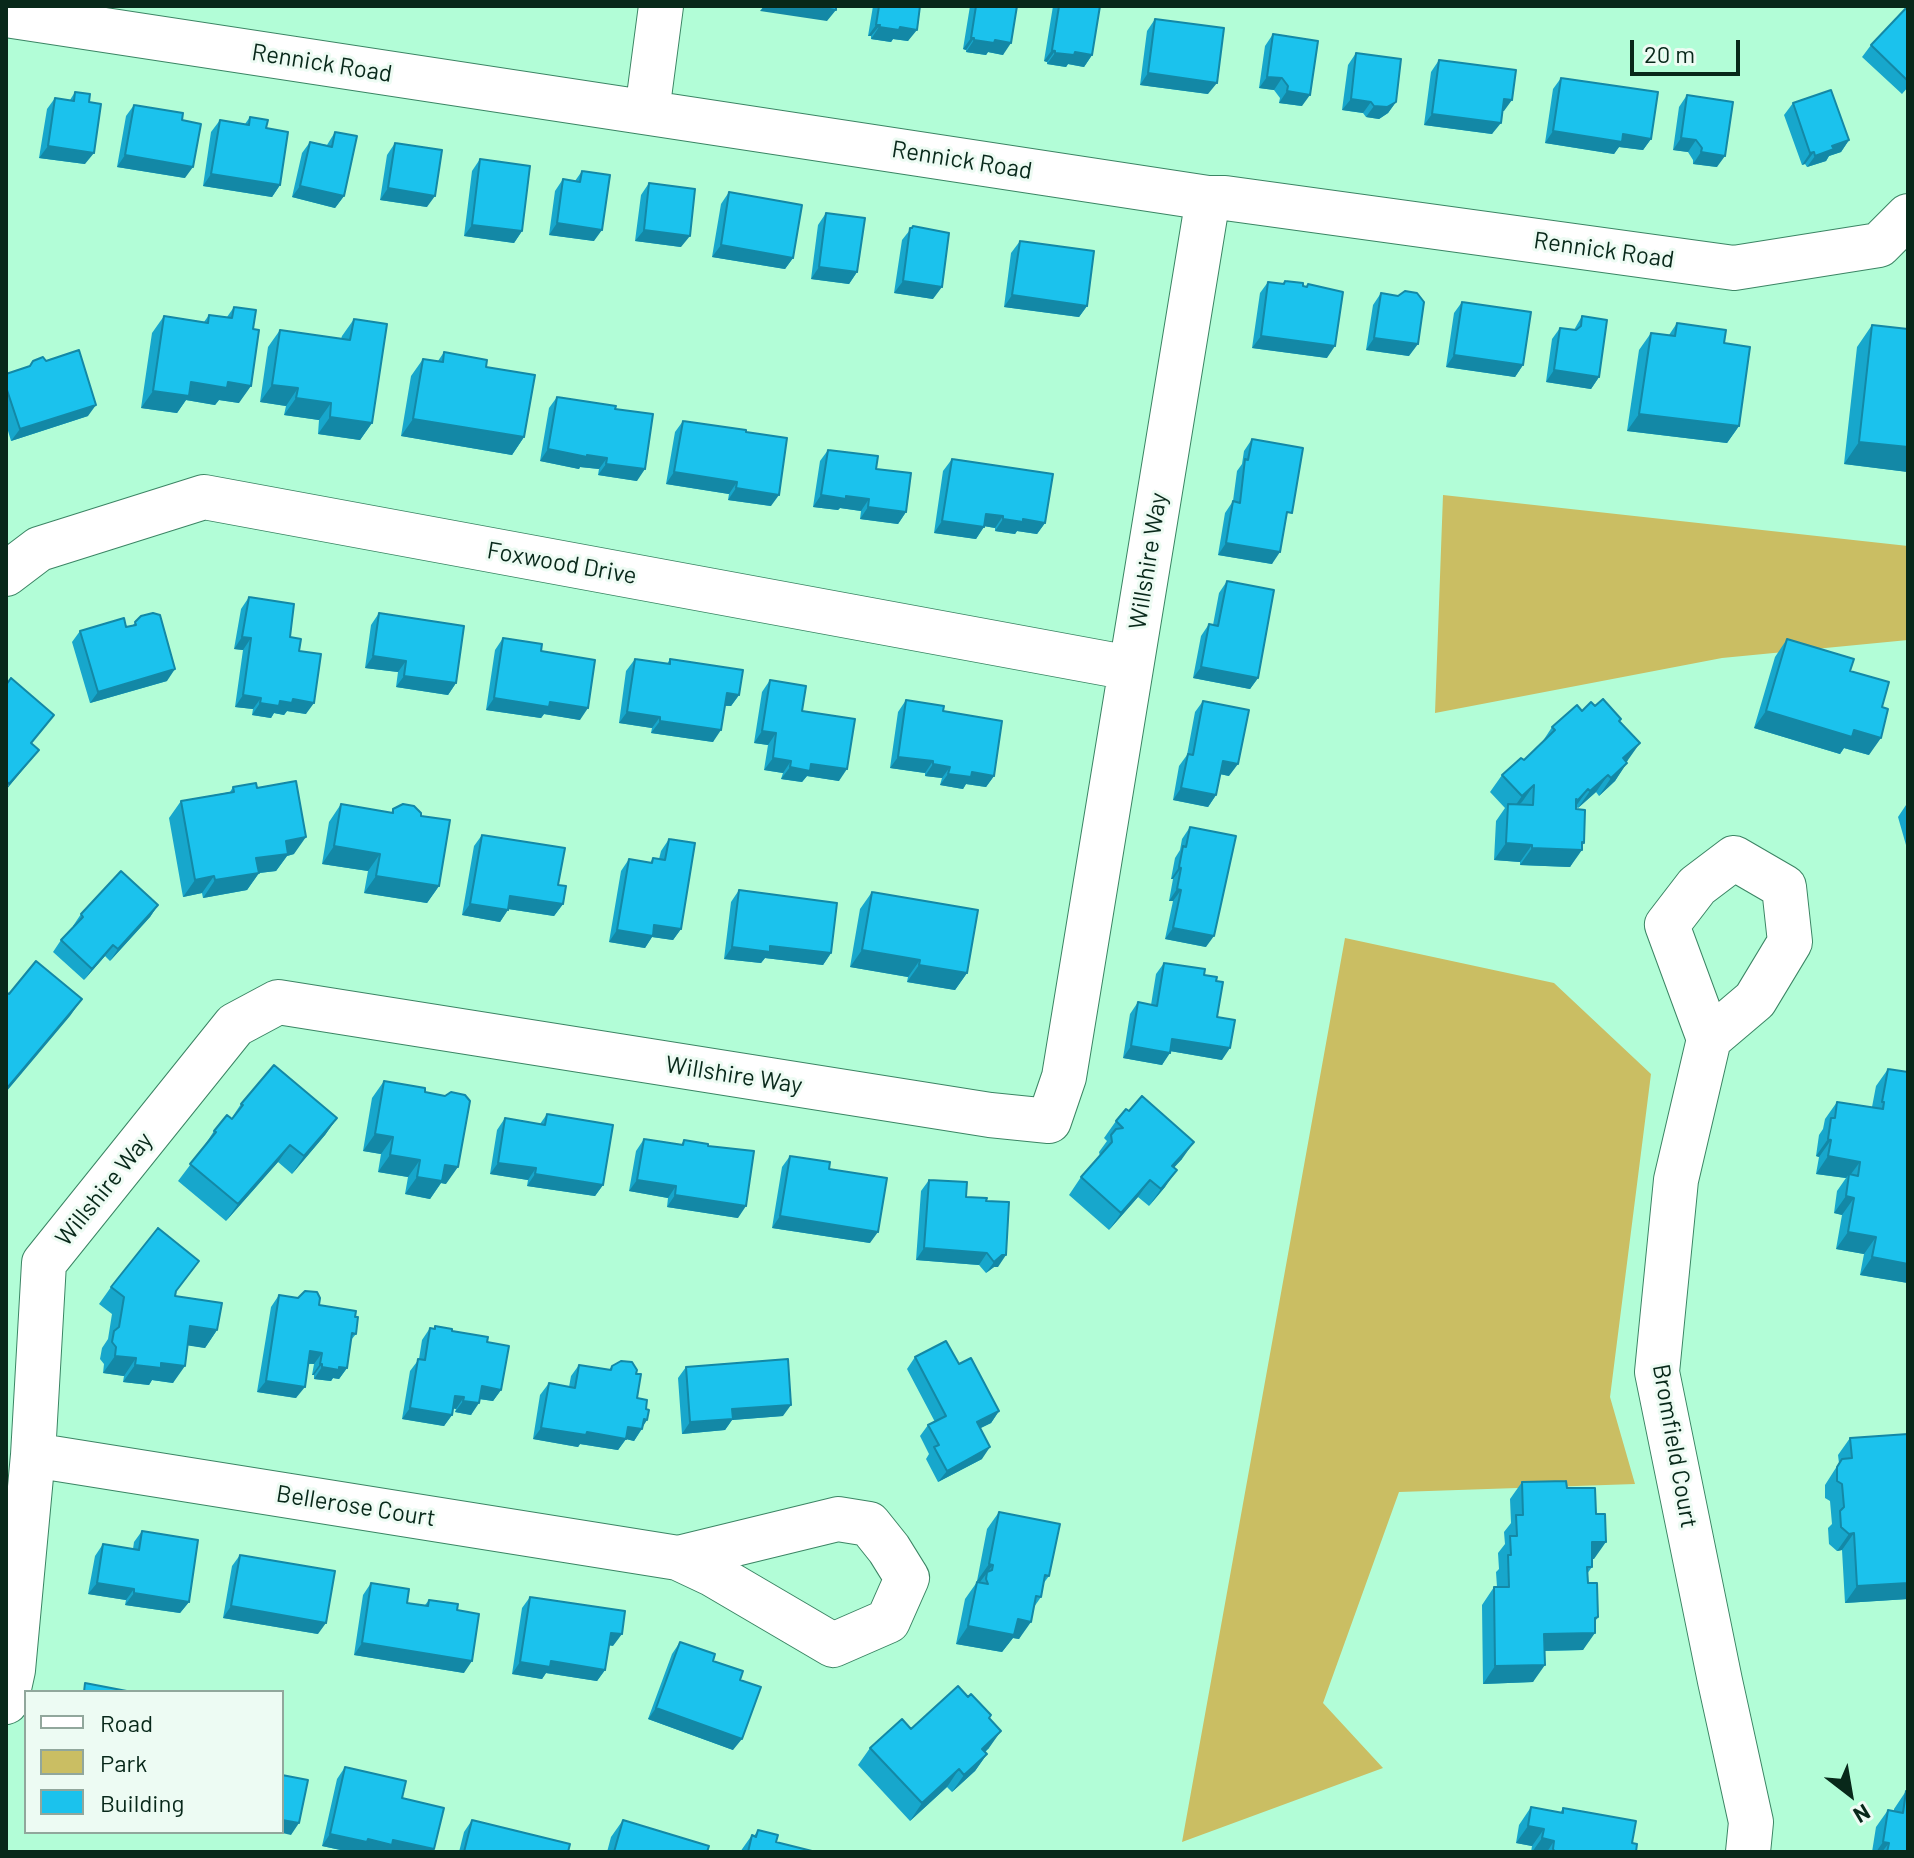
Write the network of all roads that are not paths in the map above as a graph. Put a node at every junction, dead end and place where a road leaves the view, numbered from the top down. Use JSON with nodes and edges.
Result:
{"nodes":[{"id":1,"x":661,"y":6,"type":"edge"},
{"id":2,"x":6,"y":15,"type":"edge"},
{"id":3,"x":647,"y":112,"type":"junction"},
{"id":4,"x":1208,"y":198,"type":"junction"},
{"id":5,"x":1908,"y":216,"type":"edge"},
{"id":6,"x":6,"y":574,"type":"edge"},
{"id":7,"x":1130,"y":668,"type":"junction"},
{"id":8,"x":1709,"y":1039,"type":"dead end"},
{"id":9,"x":33,"y":1455,"type":"junction"},
{"id":10,"x":678,"y":1558,"type":"dead end"},
{"id":11,"x":6,"y":1702,"type":"edge"},
{"id":12,"x":1748,"y":1852,"type":"edge"}],
"edges":[{"from":1,"to":3,"type":"street"},
{"from":2,"to":3,"type":"street","name":"Rennick Road"},
{"from":3,"to":4,"type":"street","name":"Rennick Road"},
{"from":4,"to":5,"type":"street","name":"Rennick Road"},
{"from":4,"to":7,"type":"street","name":"Willshire Way"},
{"from":6,"to":7,"type":"street","name":"Foxwood Drive"},
{"from":7,"to":9,"type":"street","name":"Willshire Way"},
{"from":8,"to":12,"type":"street","name":"Bromfield Court"},
{"from":9,"to":10,"type":"street","name":"Bellerose Court"},
{"from":9,"to":11,"type":"street","name":"Willshire Way"}]}
